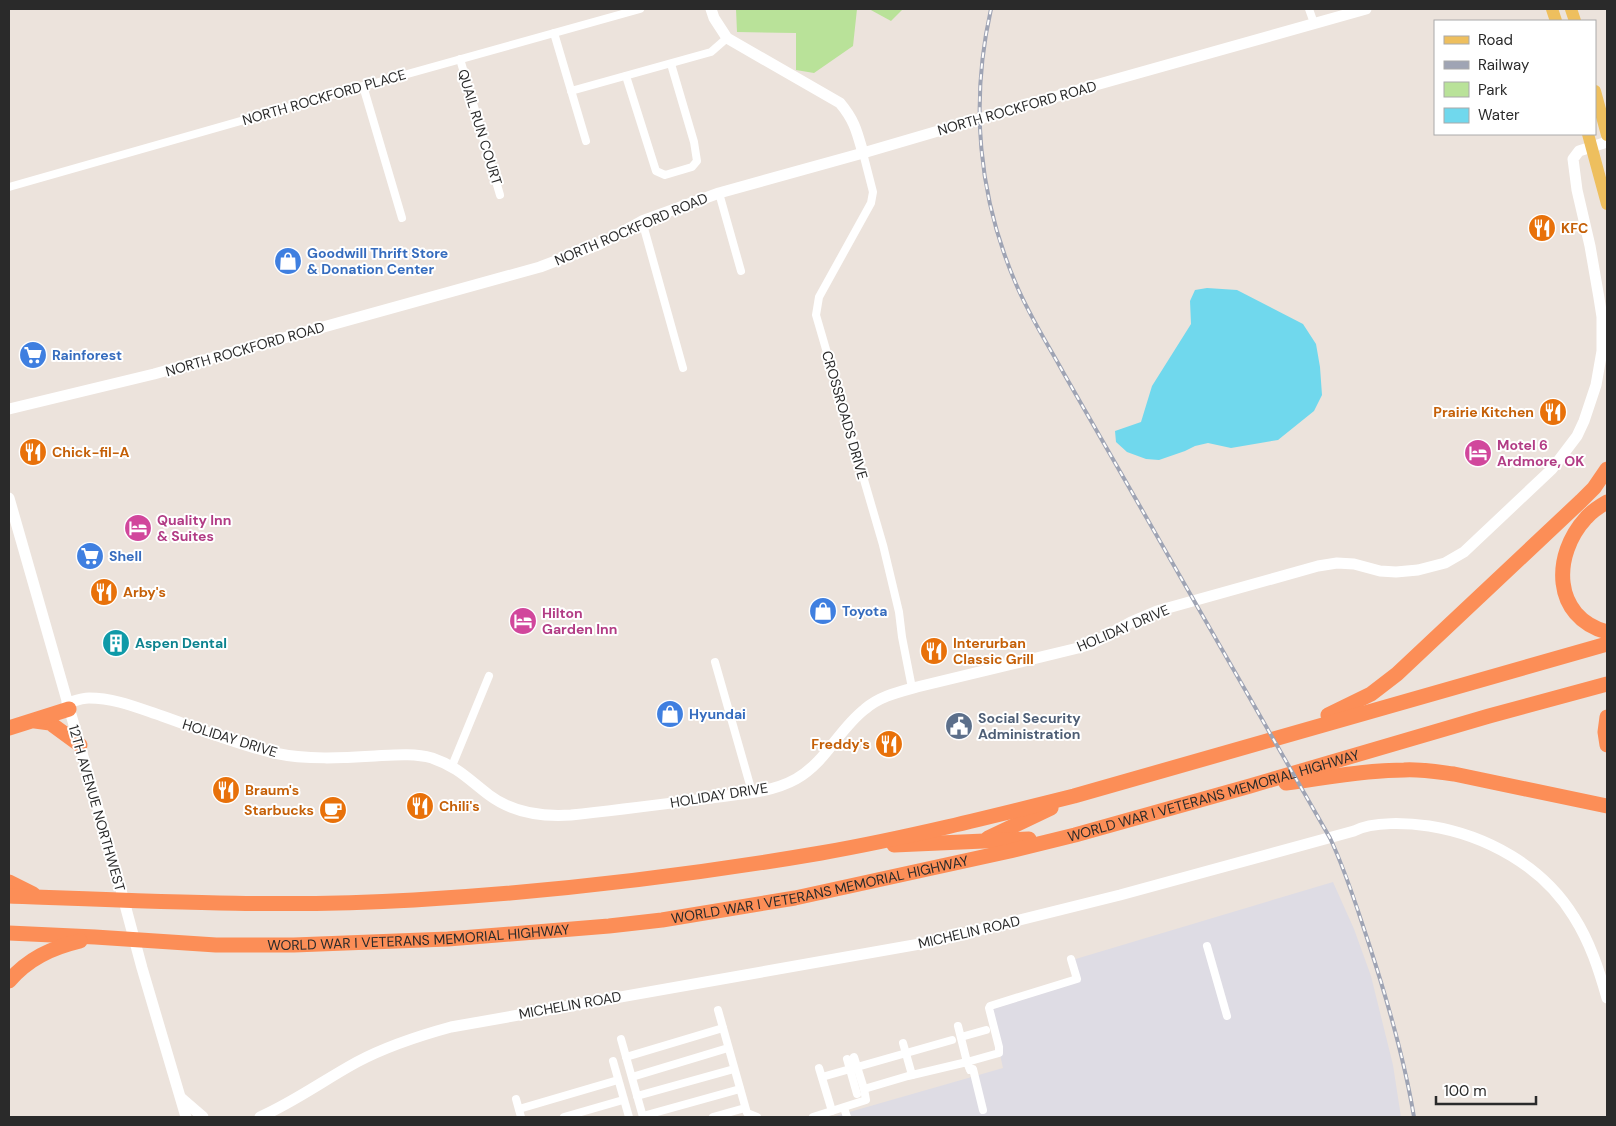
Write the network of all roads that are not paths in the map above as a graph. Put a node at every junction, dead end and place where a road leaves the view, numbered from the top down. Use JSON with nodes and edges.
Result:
{"nodes":[{"id":1,"x":640,"y":9,"type":"edge"},
{"id":2,"x":711,"y":9,"type":"edge"},
{"id":3,"x":1310,"y":9,"type":"edge"},
{"id":4,"x":1366,"y":9,"type":"edge"},
{"id":5,"x":1314,"y":23,"type":"junction"},
{"id":6,"x":554,"y":33,"type":"junction"},
{"id":7,"x":727,"y":38,"type":"junction"},
{"id":8,"x":460,"y":59,"type":"junction"},
{"id":9,"x":671,"y":64,"type":"junction"},
{"id":10,"x":626,"y":76,"type":"junction"},
{"id":11,"x":363,"y":86,"type":"junction"},
{"id":12,"x":571,"y":91,"type":"junction"},
{"id":13,"x":1596,"y":95,"type":"edge"},
{"id":14,"x":1607,"y":135,"type":"edge"},
{"id":15,"x":1590,"y":140,"type":"edge"},
{"id":16,"x":586,"y":141,"type":"dead end"},
{"id":17,"x":1607,"y":142,"type":"edge"},
{"id":18,"x":863,"y":153,"type":"junction"},
{"id":19,"x":9,"y":187,"type":"edge"},
{"id":20,"x":719,"y":193,"type":"junction"},
{"id":21,"x":500,"y":195,"type":"dead end"},
{"id":22,"x":1607,"y":204,"type":"edge"},
{"id":23,"x":402,"y":218,"type":"dead end"},
{"id":24,"x":642,"y":221,"type":"junction"},
{"id":25,"x":740,"y":270,"type":"dead end"},
{"id":26,"x":683,"y":368,"type":"dead end"},
{"id":27,"x":9,"y":409,"type":"edge"},
{"id":28,"x":1607,"y":469,"type":"edge"},
{"id":29,"x":9,"y":498,"type":"edge"},
{"id":30,"x":1607,"y":502,"type":"edge"},
{"id":31,"x":1607,"y":632,"type":"edge"},
{"id":32,"x":1607,"y":644,"type":"edge"},
{"id":33,"x":715,"y":662,"type":"dead end"},
{"id":34,"x":489,"y":676,"type":"dead end"},
{"id":35,"x":1607,"y":684,"type":"edge"},
{"id":36,"x":912,"y":688,"type":"junction"},
{"id":37,"x":68,"y":706,"type":"junction"},
{"id":38,"x":1607,"y":717,"type":"edge"},
{"id":39,"x":9,"y":720,"type":"edge"},
{"id":40,"x":28,"y":720,"type":"junction"},
{"id":41,"x":9,"y":728,"type":"edge"},
{"id":42,"x":1299,"y":730,"type":"junction"},
{"id":43,"x":1607,"y":744,"type":"edge"},
{"id":44,"x":80,"y":745,"type":"junction"},
{"id":45,"x":452,"y":766,"type":"junction"},
{"id":46,"x":1323,"y":771,"type":"junction"},
{"id":47,"x":752,"y":792,"type":"junction"},
{"id":48,"x":1074,"y":796,"type":"junction"},
{"id":49,"x":1607,"y":806,"type":"edge"},
{"id":50,"x":1075,"y":835,"type":"junction"},
{"id":51,"x":980,"y":842,"type":"junction"},
{"id":52,"x":824,"y":852,"type":"junction"},
{"id":53,"x":9,"y":882,"type":"edge"},
{"id":54,"x":850,"y":886,"type":"junction"},
{"id":55,"x":9,"y":896,"type":"edge"},
{"id":56,"x":39,"y":897,"type":"junction"},
{"id":57,"x":9,"y":934,"type":"edge"},
{"id":58,"x":94,"y":937,"type":"junction"},
{"id":59,"x":1207,"y":946,"type":"dead end"},
{"id":60,"x":1071,"y":960,"type":"dead end"},
{"id":61,"x":9,"y":981,"type":"edge"},
{"id":62,"x":1607,"y":998,"type":"edge"},
{"id":63,"x":718,"y":1010,"type":"dead end"},
{"id":64,"x":1226,"y":1016,"type":"dead end"},
{"id":65,"x":958,"y":1026,"type":"dead end"},
{"id":66,"x":723,"y":1028,"type":"junction"},
{"id":67,"x":986,"y":1030,"type":"dead end"},
{"id":68,"x":961,"y":1037,"type":"junction"},
{"id":69,"x":621,"y":1038,"type":"dead end"},
{"id":70,"x":952,"y":1040,"type":"dead end"},
{"id":71,"x":902,"y":1043,"type":"dead end"},
{"id":72,"x":728,"y":1048,"type":"junction"},
{"id":73,"x":905,"y":1053,"type":"junction"},
{"id":74,"x":626,"y":1057,"type":"junction"},
{"id":75,"x":850,"y":1058,"type":"dead end"},
{"id":76,"x":613,"y":1062,"type":"dead end"},
{"id":77,"x":967,"y":1062,"type":"junction"},
{"id":78,"x":819,"y":1068,"type":"dead end"},
{"id":79,"x":853,"y":1068,"type":"junction"},
{"id":80,"x":734,"y":1069,"type":"junction"},
{"id":81,"x":912,"y":1075,"type":"junction"},
{"id":82,"x":632,"y":1077,"type":"junction"},
{"id":83,"x":822,"y":1077,"type":"junction"},
{"id":84,"x":618,"y":1080,"type":"junction"},
{"id":85,"x":740,"y":1089,"type":"junction"},
{"id":86,"x":860,"y":1092,"type":"junction"},
{"id":87,"x":637,"y":1096,"type":"junction"},
{"id":88,"x":180,"y":1097,"type":"junction"},
{"id":89,"x":516,"y":1099,"type":"dead end"},
{"id":90,"x":623,"y":1100,"type":"junction"},
{"id":91,"x":745,"y":1108,"type":"junction"},
{"id":92,"x":983,"y":1110,"type":"dead end"},
{"id":93,"x":832,"y":1111,"type":"junction"},
{"id":94,"x":520,"y":1113,"type":"edge"},
{"id":95,"x":846,"y":1113,"type":"edge"},
{"id":96,"x":186,"y":1117,"type":"edge"},
{"id":97,"x":203,"y":1117,"type":"edge"},
{"id":98,"x":260,"y":1117,"type":"edge"},
{"id":99,"x":564,"y":1117,"type":"edge"},
{"id":100,"x":629,"y":1117,"type":"edge"},
{"id":101,"x":643,"y":1117,"type":"edge"},
{"id":102,"x":713,"y":1117,"type":"edge"},
{"id":103,"x":757,"y":1117,"type":"edge"},
{"id":104,"x":814,"y":1117,"type":"edge"},
{"id":105,"x":820,"y":1117,"type":"edge"}],
"edges":[{"from":1,"to":6,"type":"street","name":"NORTH ROCKFORD PLACE"},
{"from":2,"to":7,"type":"street"},
{"from":3,"to":5,"type":"street"},
{"from":4,"to":5,"type":"street","name":"NORTH ROCKFORD ROAD"},
{"from":5,"to":18,"type":"street","name":"NORTH ROCKFORD ROAD"},
{"from":6,"to":8,"type":"street","name":"NORTH ROCKFORD PLACE"},
{"from":6,"to":12,"type":"street"},
{"from":7,"to":9,"type":"street"},
{"from":7,"to":18,"type":"street"},
{"from":8,"to":11,"type":"street","name":"NORTH ROCKFORD PLACE"},
{"from":8,"to":21,"type":"street","name":"QUAIL RUN COURT"},
{"from":9,"to":10,"type":"street"},
{"from":9,"to":10,"type":"street"},
{"from":10,"to":12,"type":"street"},
{"from":11,"to":19,"type":"street","name":"NORTH ROCKFORD PLACE"},
{"from":11,"to":23,"type":"street"},
{"from":12,"to":16,"type":"street"},
{"from":13,"to":14,"type":"main road"},
{"from":15,"to":17,"type":"street"},
{"from":15,"to":22,"type":"main road"},
{"from":15,"to":36,"type":"street","name":"HOLIDAY DRIVE"},
{"from":18,"to":20,"type":"street","name":"NORTH ROCKFORD ROAD"},
{"from":18,"to":36,"type":"street","name":"CROSSROADS DRIVE"},
{"from":20,"to":24,"type":"street","name":"NORTH ROCKFORD ROAD"},
{"from":20,"to":25,"type":"street"},
{"from":24,"to":26,"type":"street"},
{"from":24,"to":27,"type":"street","name":"NORTH ROCKFORD ROAD"},
{"from":28,"to":42,"type":"highway"},
{"from":29,"to":37,"type":"street","name":"12TH AVENUE NORTHWEST"},
{"from":30,"to":31,"type":"highway"},
{"from":32,"to":42,"type":"highway"},
{"from":33,"to":47,"type":"street"},
{"from":34,"to":45,"type":"street"},
{"from":35,"to":46,"type":"highway","name":"WORLD WAR I VETERANS MEMORIAL HIGHWAY"},
{"from":36,"to":47,"type":"street","name":"HOLIDAY DRIVE"},
{"from":37,"to":39,"type":"highway"},
{"from":37,"to":40,"type":"highway"},
{"from":37,"to":44,"type":"street","name":"12TH AVENUE NORTHWEST"},
{"from":37,"to":45,"type":"street","name":"HOLIDAY DRIVE"},
{"from":38,"to":43,"type":"highway"},
{"from":40,"to":41,"type":"highway"},
{"from":40,"to":44,"type":"highway"},
{"from":42,"to":48,"type":"highway"},
{"from":44,"to":88,"type":"street","name":"12TH AVENUE NORTHWEST"},
{"from":45,"to":47,"type":"street","name":"HOLIDAY DRIVE"},
{"from":46,"to":49,"type":"highway"},
{"from":46,"to":50,"type":"highway","name":"WORLD WAR I VETERANS MEMORIAL HIGHWAY"},
{"from":48,"to":51,"type":"highway"},
{"from":48,"to":52,"type":"highway"},
{"from":50,"to":51,"type":"highway"},
{"from":50,"to":54,"type":"highway","name":"WORLD WAR I VETERANS MEMORIAL HIGHWAY"},
{"from":51,"to":52,"type":"highway"},
{"from":51,"to":54,"type":"highway"},
{"from":52,"to":56,"type":"highway"},
{"from":53,"to":56,"type":"highway"},
{"from":54,"to":58,"type":"highway","name":"WORLD WAR I VETERANS MEMORIAL HIGHWAY"},
{"from":55,"to":56,"type":"highway"},
{"from":57,"to":58,"type":"highway","name":"WORLD WAR I VETERANS MEMORIAL HIGHWAY"},
{"from":58,"to":61,"type":"highway"},
{"from":59,"to":64,"type":"street"},
{"from":60,"to":77,"type":"street"},
{"from":62,"to":98,"type":"street","name":"MICHELIN ROAD"},
{"from":63,"to":66,"type":"street"},
{"from":65,"to":68,"type":"street"},
{"from":66,"to":72,"type":"street"},
{"from":66,"to":74,"type":"street"},
{"from":67,"to":68,"type":"street"},
{"from":68,"to":77,"type":"street"},
{"from":69,"to":74,"type":"street"},
{"from":70,"to":73,"type":"street"},
{"from":71,"to":73,"type":"street"},
{"from":72,"to":80,"type":"street"},
{"from":72,"to":82,"type":"street"},
{"from":73,"to":79,"type":"street"},
{"from":73,"to":81,"type":"street"},
{"from":74,"to":82,"type":"street"},
{"from":75,"to":79,"type":"street"},
{"from":76,"to":84,"type":"street"},
{"from":77,"to":81,"type":"street"},
{"from":77,"to":92,"type":"street"},
{"from":78,"to":83,"type":"street"},
{"from":79,"to":83,"type":"street"},
{"from":79,"to":86,"type":"street"},
{"from":80,"to":85,"type":"street"},
{"from":80,"to":87,"type":"street"},
{"from":81,"to":86,"type":"street"},
{"from":82,"to":87,"type":"street"},
{"from":83,"to":93,"type":"street"},
{"from":84,"to":90,"type":"street"},
{"from":84,"to":94,"type":"street"},
{"from":85,"to":91,"type":"street"},
{"from":85,"to":101,"type":"street"},
{"from":86,"to":95,"type":"street"},
{"from":87,"to":101,"type":"street"},
{"from":88,"to":96,"type":"street","name":"12TH AVENUE NORTHWEST"},
{"from":88,"to":97,"type":"street"},
{"from":89,"to":94,"type":"street"},
{"from":90,"to":99,"type":"street"},
{"from":90,"to":100,"type":"street"},
{"from":91,"to":102,"type":"street"},
{"from":91,"to":103,"type":"street"},
{"from":93,"to":95,"type":"street"},
{"from":93,"to":104,"type":"street"},
{"from":95,"to":105,"type":"street"}]}
